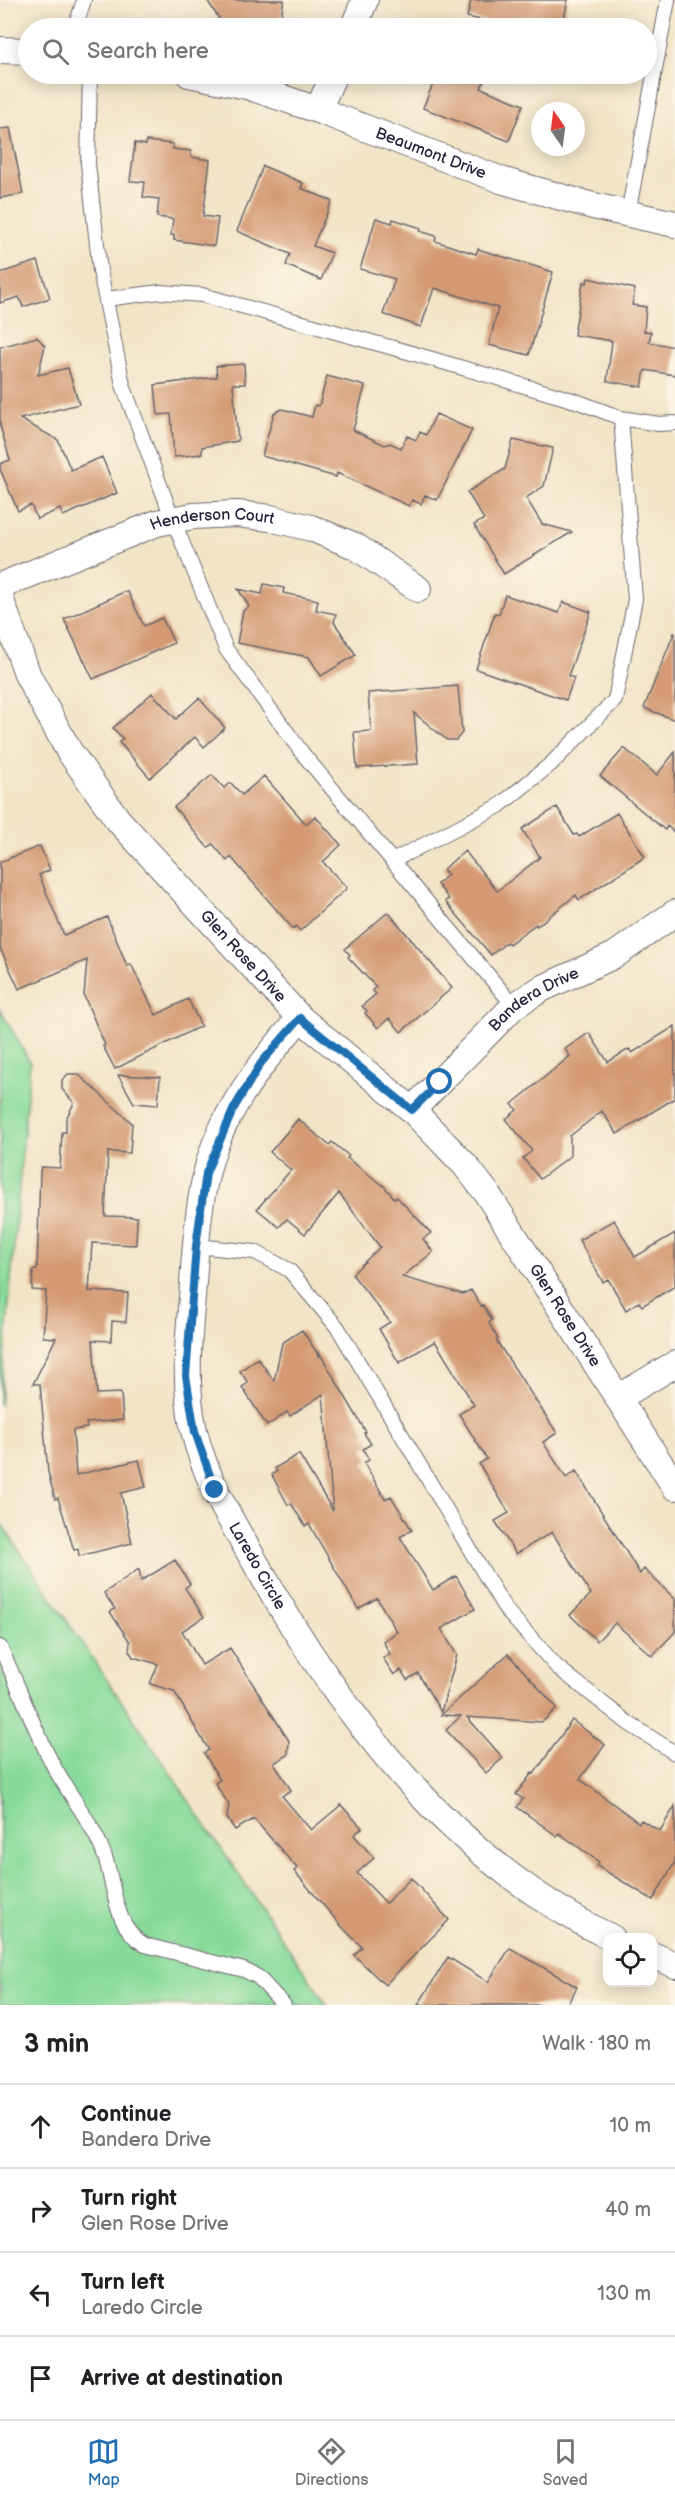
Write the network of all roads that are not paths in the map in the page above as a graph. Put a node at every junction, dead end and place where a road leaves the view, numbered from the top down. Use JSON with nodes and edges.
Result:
{"nodes":[{"id":1,"x":84,"y":0,"type":"edge"},
{"id":2,"x":365,"y":0,"type":"edge"},
{"id":3,"x":668,"y":0,"type":"edge"},
{"id":4,"x":78,"y":18,"type":"edge"},
{"id":5,"x":357,"y":18,"type":"edge"},
{"id":6,"x":0,"y":50,"type":"edge"},
{"id":7,"x":18,"y":51,"type":"edge"},
{"id":8,"x":657,"y":59,"type":"edge"},
{"id":9,"x":90,"y":84,"type":"edge"},
{"id":10,"x":237,"y":84,"type":"edge"},
{"id":11,"x":329,"y":84,"type":"edge"},
{"id":12,"x":652,"y":84,"type":"edge"},
{"id":13,"x":318,"y":110,"type":"junction"},
{"id":14,"x":628,"y":214,"type":"junction"},
{"id":15,"x":675,"y":224,"type":"edge"},
{"id":16,"x":106,"y":299,"type":"junction"},
{"id":17,"x":621,"y":418,"type":"junction"},
{"id":18,"x":675,"y":423,"type":"edge"},
{"id":19,"x":173,"y":520,"type":"junction"},
{"id":20,"x":0,"y":586,"type":"edge"},
{"id":21,"x":418,"y":589,"type":"dead end"},
{"id":22,"x":0,"y":598,"type":"edge"},
{"id":23,"x":392,"y":861,"type":"junction"},
{"id":24,"x":675,"y":913,"type":"edge"},
{"id":25,"x":514,"y":1006,"type":"junction"},
{"id":26,"x":300,"y":1018,"type":"junction"},
{"id":27,"x":412,"y":1110,"type":"junction"},
{"id":28,"x":196,"y":1246,"type":"junction"},
{"id":29,"x":675,"y":1364,"type":"edge"},
{"id":30,"x":618,"y":1398,"type":"junction"},
{"id":31,"x":675,"y":1487,"type":"edge"},
{"id":32,"x":0,"y":1647,"type":"edge"},
{"id":33,"x":675,"y":1753,"type":"edge"},
{"id":34,"x":603,"y":1933,"type":"edge"},
{"id":35,"x":657,"y":1957,"type":"edge"},
{"id":36,"x":675,"y":1965,"type":"edge"},
{"id":37,"x":284,"y":2005,"type":"edge"}],
"edges":[{"from":1,"to":4,"type":"lane"},
{"from":2,"to":5,"type":"street"},
{"from":3,"to":8,"type":"lane"},
{"from":6,"to":7,"type":"street"},
{"from":9,"to":16,"type":"lane"},
{"from":10,"to":13,"type":"street","name":"Beaumont Drive"},
{"from":11,"to":13,"type":"street"},
{"from":12,"to":14,"type":"lane"},
{"from":13,"to":14,"type":"street","name":"Beaumont Drive"},
{"from":14,"to":15,"type":"street","name":"Beaumont Drive"},
{"from":16,"to":17,"type":"lane"},
{"from":16,"to":19,"type":"lane"},
{"from":17,"to":18,"type":"lane"},
{"from":17,"to":23,"type":"lane"},
{"from":19,"to":20,"type":"street","name":"Henderson Court"},
{"from":19,"to":21,"type":"street","name":"Henderson Court"},
{"from":19,"to":23,"type":"lane"},
{"from":22,"to":26,"type":"street","name":"Glen Rose Drive"},
{"from":23,"to":25,"type":"lane"},
{"from":24,"to":25,"type":"street","name":"Bandera Drive"},
{"from":25,"to":27,"type":"street","name":"Bandera Drive"},
{"from":26,"to":27,"type":"street","name":"Glen Rose Drive"},
{"from":26,"to":28,"type":"street","name":"Laredo Circle"},
{"from":27,"to":30,"type":"street","name":"Glen Rose Drive"},
{"from":28,"to":33,"type":"lane"},
{"from":28,"to":34,"type":"street","name":"Laredo Circle"},
{"from":29,"to":30,"type":"street"},
{"from":30,"to":31,"type":"street","name":"Glen Rose Drive"},
{"from":32,"to":37,"type":"lane"},
{"from":35,"to":36,"type":"street"}]}
